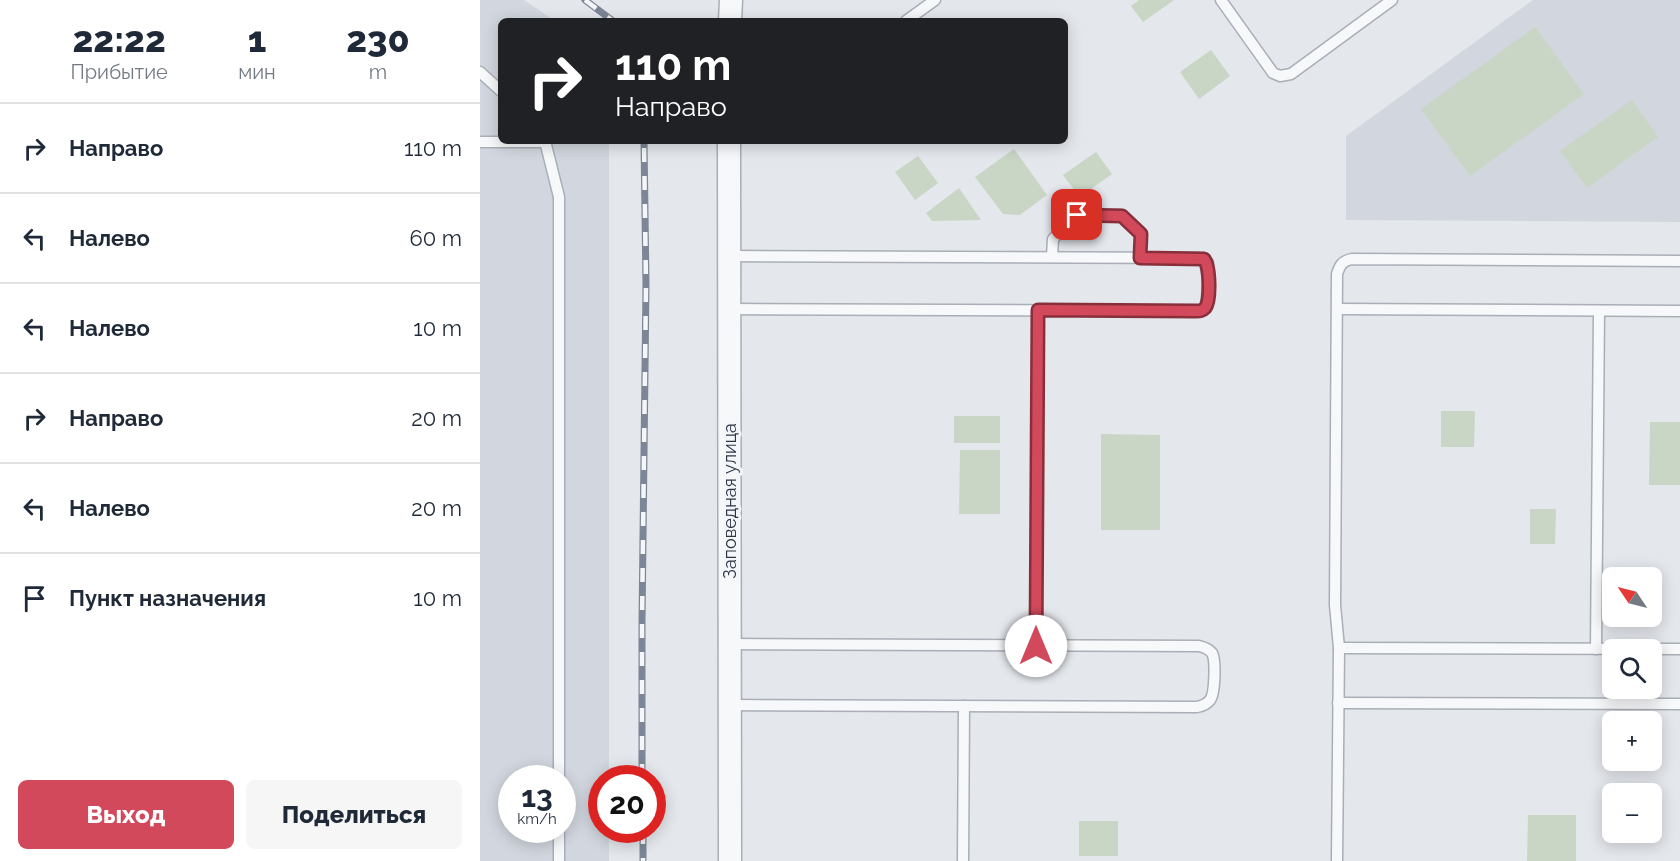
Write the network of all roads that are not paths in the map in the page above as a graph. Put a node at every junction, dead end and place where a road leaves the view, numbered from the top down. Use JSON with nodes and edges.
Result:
{"nodes":[{"id":1,"x":731,"y":0,"type":"edge"},
{"id":2,"x":935,"y":0,"type":"edge"},
{"id":3,"x":1221,"y":0,"type":"edge"},
{"id":4,"x":1392,"y":0,"type":"edge"},
{"id":5,"x":730,"y":18,"type":"edge"},
{"id":6,"x":910,"y":18,"type":"edge"},
{"id":7,"x":480,"y":72,"type":"edge"},
{"id":8,"x":498,"y":88,"type":"edge"},
{"id":9,"x":480,"y":142,"type":"edge"},
{"id":10,"x":498,"y":142,"type":"edge"},
{"id":11,"x":546,"y":144,"type":"edge"},
{"id":12,"x":733,"y":144,"type":"edge"},
{"id":13,"x":729,"y":256,"type":"junction"},
{"id":14,"x":1052,"y":257,"type":"junction"},
{"id":15,"x":1140,"y":258,"type":"junction"},
{"id":16,"x":1680,"y":261,"type":"edge"},
{"id":17,"x":729,"y":309,"type":"junction"},
{"id":18,"x":1337,"y":309,"type":"junction"},
{"id":19,"x":1038,"y":310,"type":"junction"},
{"id":20,"x":1599,"y":310,"type":"junction"},
{"id":21,"x":1680,"y":311,"type":"edge"},
{"id":22,"x":730,"y":644,"type":"junction"},
{"id":23,"x":1036,"y":646,"type":"junction"},
{"id":24,"x":1339,"y":648,"type":"junction"},
{"id":25,"x":1596,"y":649,"type":"junction"},
{"id":26,"x":1680,"y":650,"type":"edge"},
{"id":27,"x":1338,"y":703,"type":"junction"},
{"id":28,"x":1680,"y":704,"type":"edge"},
{"id":29,"x":730,"y":705,"type":"junction"},
{"id":30,"x":964,"y":705,"type":"junction"},
{"id":31,"x":559,"y":765,"type":"edge"},
{"id":32,"x":559,"y":843,"type":"edge"},
{"id":33,"x":559,"y":861,"type":"edge"},
{"id":34,"x":730,"y":861,"type":"edge"},
{"id":35,"x":963,"y":861,"type":"edge"},
{"id":36,"x":1337,"y":861,"type":"edge"}],
"edges":[{"from":1,"to":5,"type":"street"},
{"from":2,"to":6,"type":"lane"},
{"from":3,"to":4,"type":"lane"},
{"from":7,"to":8,"type":"lane"},
{"from":9,"to":10,"type":"lane"},
{"from":11,"to":31,"type":"lane"},
{"from":12,"to":13,"type":"street","name":"Заповедная улица"},
{"from":13,"to":14,"type":"lane"},
{"from":13,"to":17,"type":"street","name":"Заповедная улица"},
{"from":14,"to":15,"type":"lane"},
{"from":14,"to":15,"type":"lane"},
{"from":15,"to":19,"type":"lane"},
{"from":16,"to":18,"type":"lane"},
{"from":17,"to":19,"type":"lane"},
{"from":17,"to":22,"type":"street","name":"Заповедная улица"},
{"from":18,"to":20,"type":"lane"},
{"from":18,"to":24,"type":"lane"},
{"from":19,"to":23,"type":"lane"},
{"from":20,"to":21,"type":"lane"},
{"from":20,"to":25,"type":"lane"},
{"from":22,"to":23,"type":"lane"},
{"from":22,"to":29,"type":"street","name":"Заповедная улица"},
{"from":23,"to":30,"type":"lane"},
{"from":24,"to":25,"type":"lane"},
{"from":24,"to":27,"type":"lane"},
{"from":25,"to":26,"type":"lane"},
{"from":27,"to":28,"type":"lane"},
{"from":27,"to":36,"type":"lane"},
{"from":29,"to":30,"type":"lane"},
{"from":29,"to":34,"type":"street","name":"Заповедная улица"},
{"from":30,"to":35,"type":"lane"},
{"from":32,"to":33,"type":"lane"}]}
